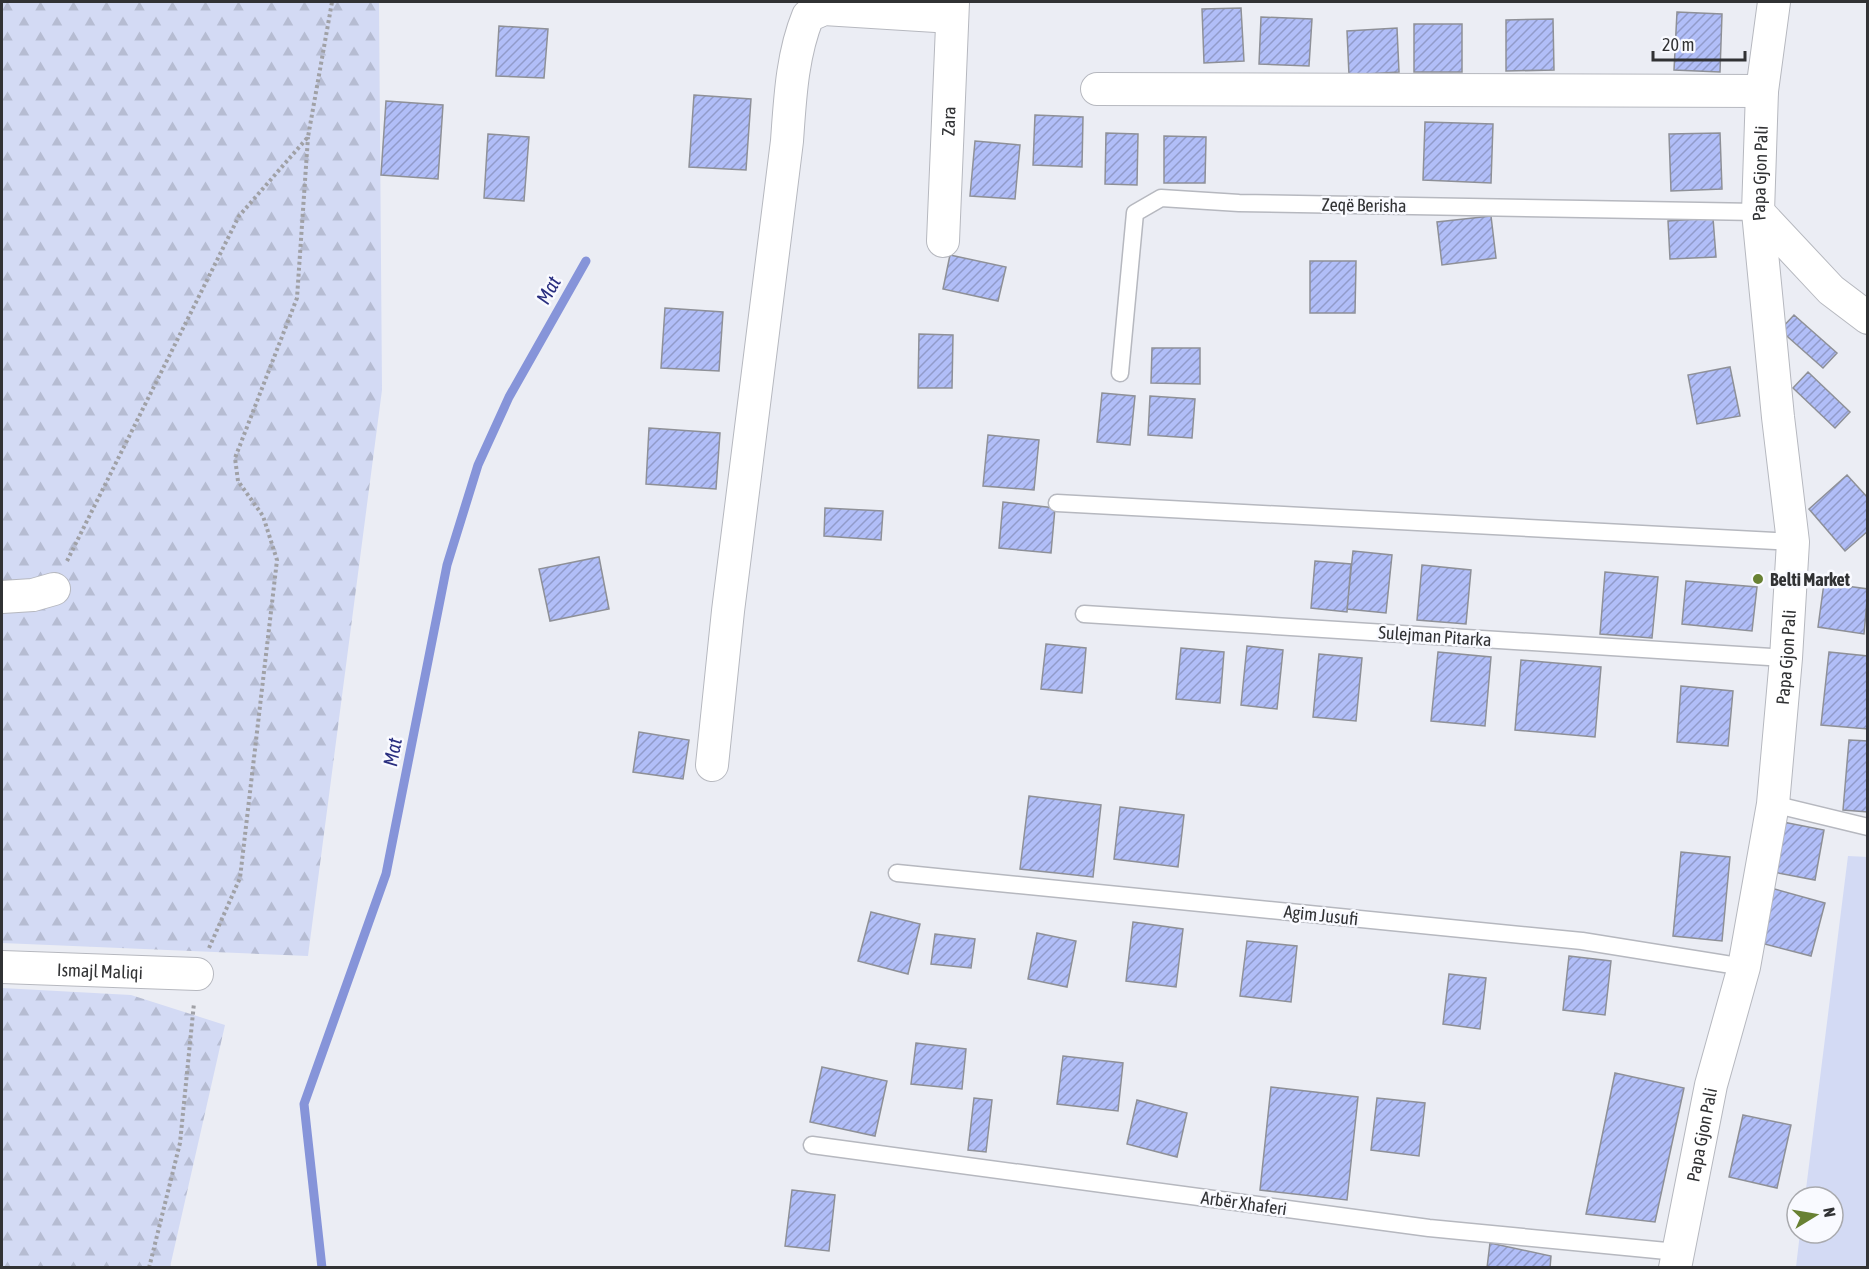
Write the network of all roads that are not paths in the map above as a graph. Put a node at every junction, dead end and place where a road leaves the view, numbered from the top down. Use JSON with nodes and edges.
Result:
{"nodes":[{"id":1,"x":1774,"y":2,"type":"edge"},
{"id":2,"x":953,"y":9,"type":"edge"},
{"id":3,"x":1097,"y":89,"type":"dead end"},
{"id":4,"x":1762,"y":91,"type":"junction"},
{"id":5,"x":1758,"y":212,"type":"junction"},
{"id":6,"x":943,"y":241,"type":"dead end"},
{"id":7,"x":1868,"y":318,"type":"edge"},
{"id":8,"x":1120,"y":373,"type":"dead end"},
{"id":9,"x":1057,"y":503,"type":"dead end"},
{"id":10,"x":1793,"y":542,"type":"junction"},
{"id":11,"x":54,"y":589,"type":"road end"},
{"id":12,"x":2,"y":597,"type":"edge"},
{"id":13,"x":1084,"y":615,"type":"dead end"},
{"id":14,"x":1786,"y":658,"type":"junction"},
{"id":15,"x":712,"y":765,"type":"dead end"},
{"id":16,"x":1773,"y":804,"type":"junction"},
{"id":17,"x":1868,"y":827,"type":"edge"},
{"id":18,"x":897,"y":873,"type":"dead end"},
{"id":19,"x":2,"y":967,"type":"edge"},
{"id":20,"x":1744,"y":967,"type":"junction"},
{"id":21,"x":197,"y":974,"type":"road end"},
{"id":22,"x":812,"y":1145,"type":"dead end"},
{"id":23,"x":1676,"y":1260,"type":"edge"}],
"edges":[{"from":1,"to":4,"type":"street","name":"Papa Gjon Pali"},
{"from":2,"to":6,"type":"street","name":"Zara"},
{"from":2,"to":15,"type":"street"},
{"from":3,"to":4,"type":"street"},
{"from":4,"to":5,"type":"street","name":"Papa Gjon Pali"},
{"from":5,"to":7,"type":"street"},
{"from":5,"to":8,"type":"lane","name":"Zeqë Berisha"},
{"from":5,"to":10,"type":"street","name":"Papa Gjon Pali"},
{"from":9,"to":10,"type":"lane"},
{"from":10,"to":14,"type":"street","name":"Papa Gjon Pali"},
{"from":11,"to":12,"type":"street"},
{"from":13,"to":14,"type":"lane","name":"Sulejman Pitarka"},
{"from":14,"to":16,"type":"street","name":"Papa Gjon Pali"},
{"from":16,"to":17,"type":"lane"},
{"from":16,"to":20,"type":"street","name":"Papa Gjon Pali"},
{"from":18,"to":20,"type":"lane","name":"Agim Jusufi"},
{"from":19,"to":21,"type":"street","name":"Ismajl Maliqi"},
{"from":20,"to":23,"type":"street","name":"Papa Gjon Pali"},
{"from":22,"to":23,"type":"lane","name":"Arbër Xhaferi"}]}
